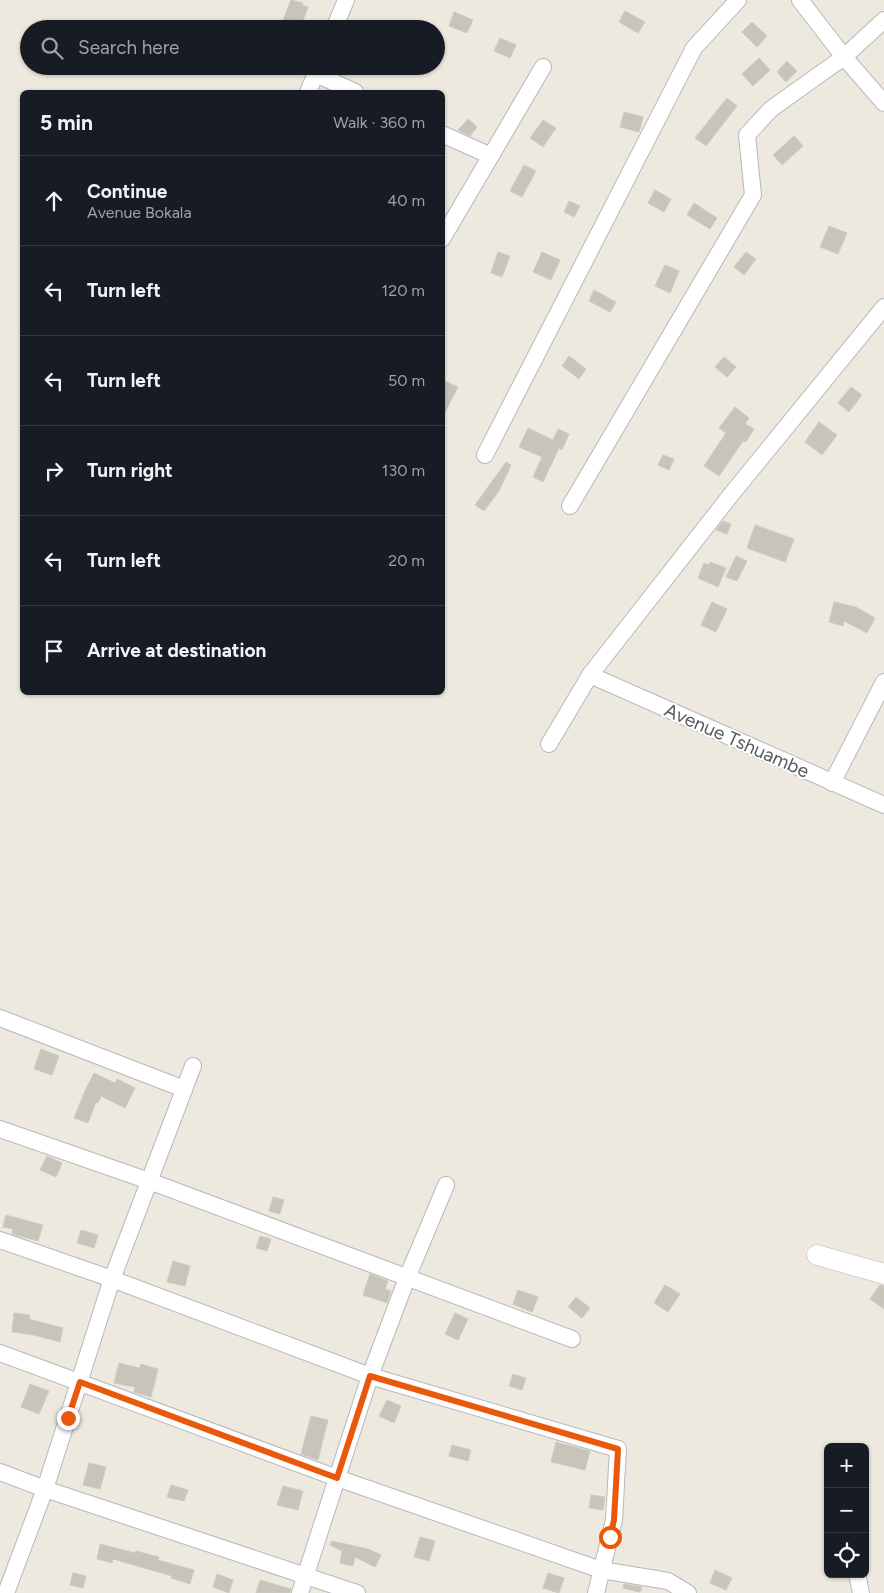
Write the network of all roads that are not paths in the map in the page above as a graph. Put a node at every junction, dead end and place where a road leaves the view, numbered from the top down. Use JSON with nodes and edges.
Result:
{"nodes":[{"id":1,"x":346,"y":0,"type":"edge"},
{"id":2,"x":738,"y":0,"type":"edge"},
{"id":3,"x":800,"y":0,"type":"edge"},
{"id":4,"x":338,"y":20,"type":"edge"},
{"id":5,"x":884,"y":20,"type":"edge"},
{"id":6,"x":844,"y":57,"type":"junction"},
{"id":7,"x":543,"y":67,"type":"dead end"},
{"id":8,"x":315,"y":75,"type":"edge"},
{"id":9,"x":325,"y":75,"type":"edge"},
{"id":10,"x":309,"y":90,"type":"edge"},
{"id":11,"x":351,"y":90,"type":"edge"},
{"id":12,"x":884,"y":103,"type":"edge"},
{"id":13,"x":445,"y":135,"type":"edge"},
{"id":14,"x":490,"y":156,"type":"junction"},
{"id":15,"x":445,"y":233,"type":"edge"},
{"id":16,"x":884,"y":307,"type":"edge"},
{"id":17,"x":485,"y":455,"type":"dead end"},
{"id":18,"x":570,"y":506,"type":"dead end"},
{"id":19,"x":590,"y":674,"type":"junction"},
{"id":20,"x":884,"y":682,"type":"edge"},
{"id":21,"x":549,"y":744,"type":"dead end"},
{"id":22,"x":832,"y":782,"type":"junction"},
{"id":23,"x":884,"y":806,"type":"edge"},
{"id":24,"x":0,"y":1018,"type":"edge"},
{"id":25,"x":193,"y":1066,"type":"dead end"},
{"id":26,"x":184,"y":1090,"type":"junction"},
{"id":27,"x":0,"y":1129,"type":"edge"},
{"id":28,"x":149,"y":1181,"type":"junction"},
{"id":29,"x":446,"y":1185,"type":"dead end"},
{"id":30,"x":0,"y":1240,"type":"edge"},
{"id":31,"x":817,"y":1255,"type":"dead end"},
{"id":32,"x":884,"y":1274,"type":"edge"},
{"id":33,"x":407,"y":1278,"type":"junction"},
{"id":34,"x":112,"y":1279,"type":"junction"},
{"id":35,"x":572,"y":1339,"type":"dead end"},
{"id":36,"x":0,"y":1353,"type":"edge"},
{"id":37,"x":370,"y":1376,"type":"junction"},
{"id":38,"x":80,"y":1382,"type":"junction"},
{"id":39,"x":0,"y":1472,"type":"edge"},
{"id":40,"x":337,"y":1478,"type":"junction"},
{"id":41,"x":45,"y":1489,"type":"junction"},
{"id":42,"x":602,"y":1570,"type":"junction"},
{"id":43,"x":306,"y":1576,"type":"junction"},
{"id":44,"x":858,"y":1578,"type":"edge"},
{"id":45,"x":9,"y":1590,"type":"edge"},
{"id":46,"x":300,"y":1593,"type":"edge"},
{"id":47,"x":357,"y":1593,"type":"edge"},
{"id":48,"x":596,"y":1593,"type":"edge"},
{"id":49,"x":688,"y":1593,"type":"edge"},
{"id":50,"x":861,"y":1593,"type":"edge"}],
"edges":[{"from":1,"to":4,"type":"street"},
{"from":2,"to":17,"type":"street"},
{"from":3,"to":6,"type":"street"},
{"from":5,"to":6,"type":"street"},
{"from":6,"to":12,"type":"street"},
{"from":6,"to":18,"type":"street"},
{"from":7,"to":14,"type":"street"},
{"from":8,"to":10,"type":"street"},
{"from":9,"to":11,"type":"street"},
{"from":13,"to":14,"type":"street"},
{"from":14,"to":15,"type":"street"},
{"from":16,"to":19,"type":"street"},
{"from":19,"to":21,"type":"street"},
{"from":19,"to":22,"type":"street","name":"Avenue Tshuambe"},
{"from":20,"to":22,"type":"street"},
{"from":22,"to":23,"type":"street","name":"Avenue Tshuambe"},
{"from":24,"to":26,"type":"street"},
{"from":25,"to":26,"type":"street"},
{"from":26,"to":28,"type":"street"},
{"from":27,"to":28,"type":"street"},
{"from":28,"to":33,"type":"street"},
{"from":28,"to":34,"type":"street"},
{"from":29,"to":33,"type":"street"},
{"from":30,"to":34,"type":"street"},
{"from":31,"to":32,"type":"street"},
{"from":33,"to":35,"type":"street"},
{"from":33,"to":37,"type":"street"},
{"from":34,"to":37,"type":"street"},
{"from":34,"to":38,"type":"street"},
{"from":36,"to":38,"type":"street"},
{"from":37,"to":40,"type":"street"},
{"from":37,"to":42,"type":"street"},
{"from":38,"to":40,"type":"street"},
{"from":38,"to":41,"type":"street"},
{"from":39,"to":41,"type":"street"},
{"from":40,"to":42,"type":"street"},
{"from":40,"to":43,"type":"street"},
{"from":41,"to":43,"type":"street"},
{"from":41,"to":45,"type":"street"},
{"from":42,"to":48,"type":"street"},
{"from":42,"to":49,"type":"street"},
{"from":43,"to":46,"type":"street"},
{"from":43,"to":47,"type":"street"},
{"from":44,"to":50,"type":"street"}]}
